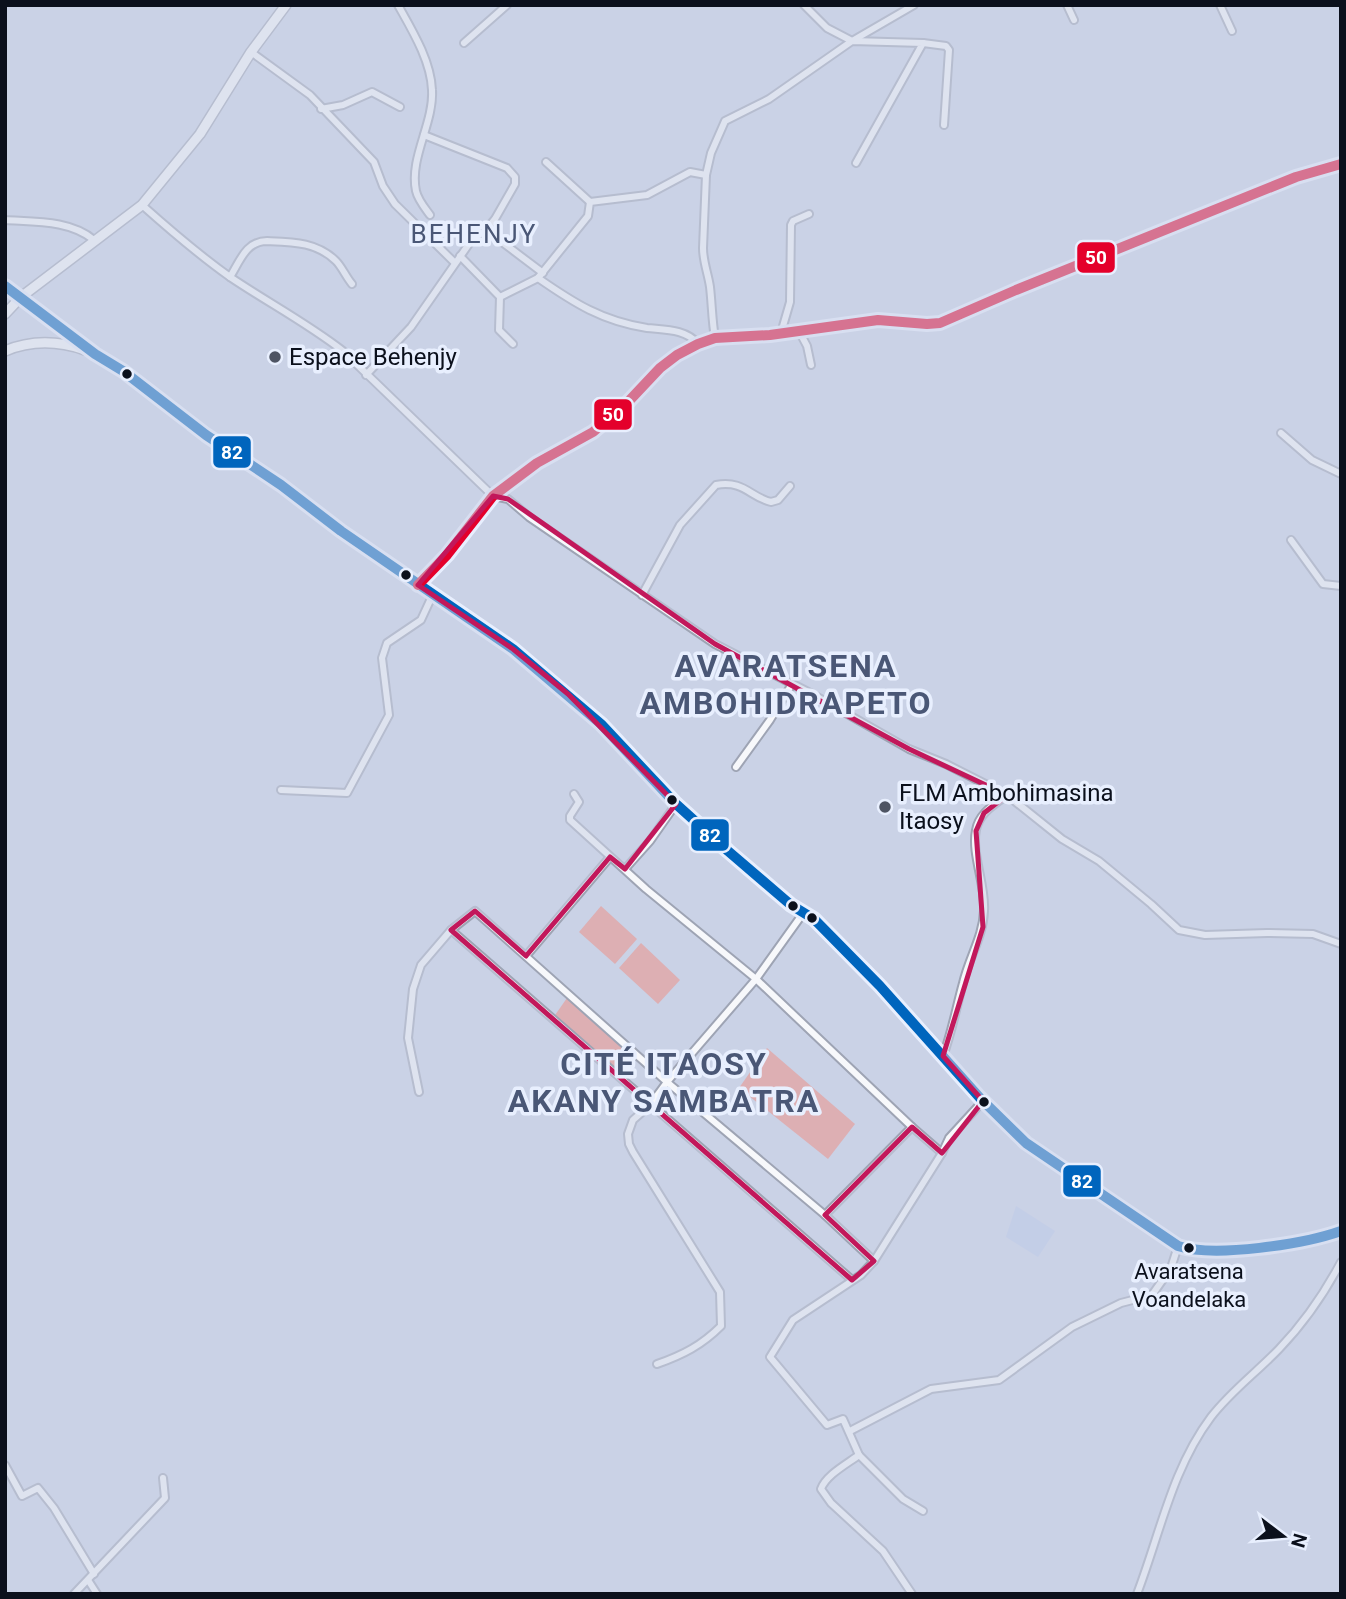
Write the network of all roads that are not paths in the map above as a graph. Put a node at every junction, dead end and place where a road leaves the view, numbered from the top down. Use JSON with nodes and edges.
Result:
{"nodes":[{"id":1,"x":286,"y":5,"type":"edge"},
{"id":2,"x":398,"y":5,"type":"edge"},
{"id":3,"x":507,"y":5,"type":"edge"},
{"id":4,"x":804,"y":5,"type":"edge"},
{"id":5,"x":914,"y":5,"type":"edge"},
{"id":6,"x":1067,"y":5,"type":"edge"},
{"id":7,"x":1220,"y":5,"type":"edge"},
{"id":8,"x":1074,"y":20,"type":"dead end"},
{"id":9,"x":1232,"y":31,"type":"dead end"},
{"id":10,"x":852,"y":41,"type":"junction"},
{"id":11,"x":464,"y":43,"type":"dead end"},
{"id":12,"x":923,"y":43,"type":"junction"},
{"id":13,"x":251,"y":52,"type":"junction"},
{"id":14,"x":400,"y":107,"type":"dead end"},
{"id":15,"x":321,"y":109,"type":"junction"},
{"id":16,"x":944,"y":125,"type":"dead end"},
{"id":17,"x":424,"y":135,"type":"junction"},
{"id":18,"x":546,"y":162,"type":"dead end"},
{"id":19,"x":856,"y":163,"type":"dead end"},
{"id":20,"x":1341,"y":164,"type":"edge"},
{"id":21,"x":706,"y":175,"type":"junction"},
{"id":22,"x":590,"y":202,"type":"junction"},
{"id":23,"x":142,"y":205,"type":"junction"},
{"id":24,"x":809,"y":214,"type":"dead end"},
{"id":25,"x":430,"y":215,"type":"dead end"},
{"id":26,"x":5,"y":220,"type":"edge"},
{"id":27,"x":486,"y":230,"type":"junction"},
{"id":28,"x":94,"y":240,"type":"junction"},
{"id":29,"x":457,"y":259,"type":"junction"},
{"id":30,"x":540,"y":275,"type":"junction"},
{"id":31,"x":230,"y":277,"type":"junction"},
{"id":32,"x":352,"y":284,"type":"dead end"},
{"id":33,"x":5,"y":286,"type":"edge"},
{"id":34,"x":21,"y":297,"type":"junction"},
{"id":35,"x":500,"y":297,"type":"junction"},
{"id":36,"x":5,"y":314,"type":"edge"},
{"id":37,"x":799,"y":331,"type":"junction"},
{"id":38,"x":781,"y":333,"type":"junction"},
{"id":39,"x":715,"y":338,"type":"junction"},
{"id":40,"x":513,"y":344,"type":"dead end"},
{"id":41,"x":698,"y":344,"type":"junction"},
{"id":42,"x":5,"y":351,"type":"edge"},
{"id":43,"x":95,"y":354,"type":"junction"},
{"id":44,"x":811,"y":365,"type":"dead end"},
{"id":45,"x":366,"y":375,"type":"junction"},
{"id":46,"x":1281,"y":433,"type":"dead end"},
{"id":47,"x":1341,"y":474,"type":"edge"},
{"id":48,"x":790,"y":486,"type":"dead end"},
{"id":49,"x":493,"y":496,"type":"junction"},
{"id":50,"x":1291,"y":540,"type":"dead end"},
{"id":51,"x":418,"y":585,"type":"junction"},
{"id":52,"x":1341,"y":586,"type":"edge"},
{"id":53,"x":433,"y":594,"type":"junction"},
{"id":54,"x":642,"y":595,"type":"junction"},
{"id":55,"x":792,"y":684,"type":"junction"},
{"id":56,"x":736,"y":767,"type":"dead end"},
{"id":57,"x":281,"y":790,"type":"dead end"},
{"id":58,"x":575,"y":794,"type":"dead end"},
{"id":59,"x":1007,"y":794,"type":"junction"},
{"id":60,"x":676,"y":804,"type":"junction"},
{"id":61,"x":610,"y":858,"type":"junction"},
{"id":62,"x":625,"y":869,"type":"junction"},
{"id":63,"x":804,"y":912,"type":"junction"},
{"id":64,"x":451,"y":930,"type":"junction"},
{"id":65,"x":1341,"y":944,"type":"edge"},
{"id":66,"x":526,"y":956,"type":"junction"},
{"id":67,"x":756,"y":979,"type":"junction"},
{"id":68,"x":943,"y":1056,"type":"junction"},
{"id":69,"x":667,"y":1082,"type":"junction"},
{"id":70,"x":419,"y":1092,"type":"dead end"},
{"id":71,"x":983,"y":1101,"type":"junction"},
{"id":72,"x":650,"y":1105,"type":"junction"},
{"id":73,"x":912,"y":1127,"type":"junction"},
{"id":74,"x":942,"y":1153,"type":"junction"},
{"id":75,"x":825,"y":1215,"type":"junction"},
{"id":76,"x":1341,"y":1231,"type":"edge"},
{"id":77,"x":1178,"y":1246,"type":"junction"},
{"id":78,"x":874,"y":1261,"type":"junction"},
{"id":79,"x":1341,"y":1262,"type":"edge"},
{"id":80,"x":852,"y":1280,"type":"junction"},
{"id":81,"x":657,"y":1364,"type":"dead end"},
{"id":82,"x":850,"y":1431,"type":"junction"},
{"id":83,"x":859,"y":1455,"type":"junction"},
{"id":84,"x":5,"y":1465,"type":"edge"},
{"id":85,"x":163,"y":1478,"type":"dead end"},
{"id":86,"x":923,"y":1511,"type":"dead end"},
{"id":87,"x":94,"y":1574,"type":"junction"},
{"id":88,"x":88,"y":1580,"type":"junction"},
{"id":89,"x":74,"y":1594,"type":"edge"},
{"id":90,"x":97,"y":1594,"type":"edge"},
{"id":91,"x":912,"y":1594,"type":"edge"},
{"id":92,"x":1137,"y":1594,"type":"edge"}],
"edges":[{"from":1,"to":13,"type":"street"},
{"from":2,"to":17,"type":"street"},
{"from":3,"to":11,"type":"street"},
{"from":4,"to":10,"type":"street"},
{"from":5,"to":10,"type":"street"},
{"from":6,"to":8,"type":"street"},
{"from":7,"to":9,"type":"street"},
{"from":10,"to":12,"type":"street"},
{"from":10,"to":21,"type":"street"},
{"from":12,"to":16,"type":"street"},
{"from":12,"to":19,"type":"street"},
{"from":13,"to":15,"type":"street"},
{"from":13,"to":23,"type":"street"},
{"from":14,"to":15,"type":"street"},
{"from":15,"to":29,"type":"street"},
{"from":17,"to":25,"type":"street"},
{"from":17,"to":27,"type":"street"},
{"from":18,"to":22,"type":"street"},
{"from":20,"to":37,"type":"street"},
{"from":21,"to":22,"type":"street"},
{"from":21,"to":39,"type":"street"},
{"from":22,"to":30,"type":"street"},
{"from":23,"to":28,"type":"street"},
{"from":23,"to":31,"type":"street"},
{"from":24,"to":38,"type":"street"},
{"from":26,"to":28,"type":"street"},
{"from":27,"to":29,"type":"street"},
{"from":27,"to":30,"type":"street"},
{"from":28,"to":34,"type":"street"},
{"from":29,"to":35,"type":"street"},
{"from":29,"to":45,"type":"street"},
{"from":30,"to":35,"type":"street"},
{"from":30,"to":41,"type":"street"},
{"from":31,"to":32,"type":"street"},
{"from":31,"to":45,"type":"street"},
{"from":33,"to":34,"type":"street"},
{"from":34,"to":36,"type":"street"},
{"from":34,"to":43,"type":"street"},
{"from":35,"to":40,"type":"street"},
{"from":37,"to":38,"type":"street"},
{"from":37,"to":44,"type":"street"},
{"from":38,"to":39,"type":"street"},
{"from":39,"to":41,"type":"street"},
{"from":41,"to":49,"type":"street"},
{"from":42,"to":43,"type":"street"},
{"from":43,"to":51,"type":"street"},
{"from":45,"to":49,"type":"street"},
{"from":46,"to":47,"type":"street"},
{"from":48,"to":54,"type":"street"},
{"from":49,"to":51,"type":"street"},
{"from":49,"to":54,"type":"street"},
{"from":50,"to":52,"type":"street"},
{"from":51,"to":53,"type":"street"},
{"from":53,"to":57,"type":"street"},
{"from":53,"to":60,"type":"street"},
{"from":54,"to":55,"type":"street"},
{"from":55,"to":56,"type":"street"},
{"from":55,"to":59,"type":"street"},
{"from":58,"to":61,"type":"street"},
{"from":59,"to":65,"type":"street"},
{"from":59,"to":68,"type":"street"},
{"from":60,"to":62,"type":"street"},
{"from":60,"to":63,"type":"street"},
{"from":61,"to":62,"type":"street"},
{"from":61,"to":66,"type":"street"},
{"from":62,"to":67,"type":"street"},
{"from":63,"to":67,"type":"street"},
{"from":63,"to":68,"type":"street"},
{"from":64,"to":66,"type":"street"},
{"from":64,"to":70,"type":"street"},
{"from":64,"to":72,"type":"street"},
{"from":66,"to":69,"type":"street"},
{"from":67,"to":69,"type":"street"},
{"from":67,"to":73,"type":"street"},
{"from":68,"to":71,"type":"street"},
{"from":69,"to":72,"type":"street"},
{"from":69,"to":75,"type":"street"},
{"from":71,"to":74,"type":"street"},
{"from":71,"to":77,"type":"street"},
{"from":72,"to":80,"type":"street"},
{"from":72,"to":81,"type":"street"},
{"from":73,"to":74,"type":"street"},
{"from":73,"to":75,"type":"street"},
{"from":74,"to":78,"type":"street"},
{"from":75,"to":78,"type":"street"},
{"from":76,"to":77,"type":"street"},
{"from":77,"to":82,"type":"street"},
{"from":78,"to":80,"type":"street"},
{"from":79,"to":92,"type":"street"},
{"from":80,"to":82,"type":"street"},
{"from":82,"to":83,"type":"street"},
{"from":83,"to":86,"type":"street"},
{"from":83,"to":91,"type":"street"},
{"from":84,"to":87,"type":"street"},
{"from":85,"to":87,"type":"street"},
{"from":87,"to":88,"type":"street"},
{"from":88,"to":89,"type":"street"},
{"from":88,"to":90,"type":"street"}]}
